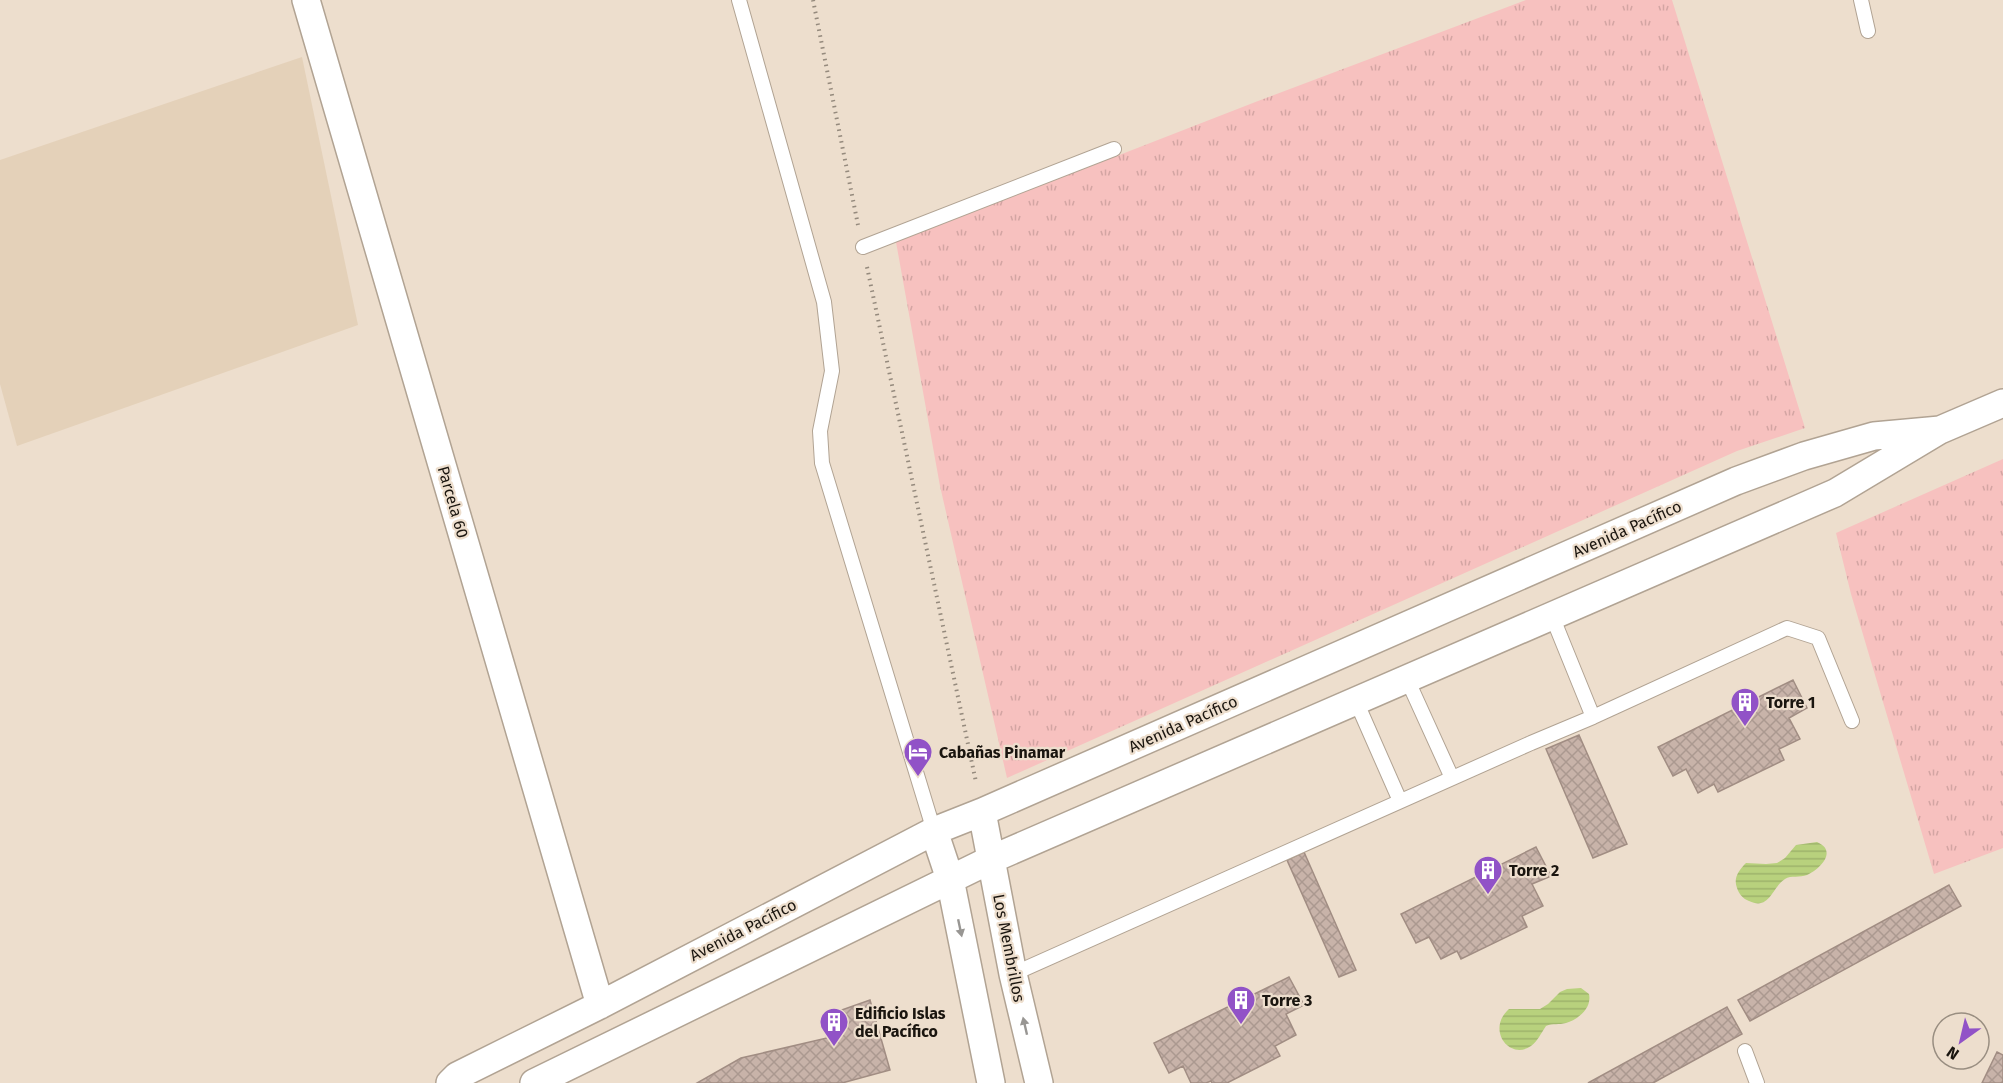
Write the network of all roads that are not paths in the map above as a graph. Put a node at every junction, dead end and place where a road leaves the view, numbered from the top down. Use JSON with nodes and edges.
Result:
{"nodes":[{"id":1,"x":306,"y":0,"type":"edge"},
{"id":2,"x":739,"y":0,"type":"edge"},
{"id":3,"x":1861,"y":0,"type":"edge"},
{"id":4,"x":1868,"y":31,"type":"dead end"},
{"id":5,"x":1114,"y":149,"type":"dead end"},
{"id":6,"x":863,"y":246,"type":"road end"},
{"id":7,"x":2003,"y":403,"type":"edge"},
{"id":8,"x":1940,"y":430,"type":"junction"},
{"id":9,"x":1552,"y":616,"type":"junction"},
{"id":10,"x":1407,"y":679,"type":"junction"},
{"id":11,"x":1356,"y":701,"type":"junction"},
{"id":12,"x":1593,"y":717,"type":"junction"},
{"id":13,"x":1852,"y":721,"type":"dead end"},
{"id":14,"x":1452,"y":778,"type":"junction"},
{"id":15,"x":1400,"y":801,"type":"junction"},
{"id":16,"x":982,"y":812,"type":"junction"},
{"id":17,"x":934,"y":831,"type":"junction"},
{"id":18,"x":992,"y":859,"type":"junction"},
{"id":19,"x":950,"y":879,"type":"junction"},
{"id":20,"x":1013,"y":974,"type":"junction"},
{"id":21,"x":600,"y":1005,"type":"junction"},
{"id":22,"x":1746,"y":1051,"type":"dead end"},
{"id":23,"x":1033,"y":1082,"type":"edge"},
{"id":24,"x":450,"y":1083,"type":"edge"},
{"id":25,"x":534,"y":1083,"type":"edge"},
{"id":26,"x":991,"y":1083,"type":"edge"},
{"id":27,"x":1757,"y":1083,"type":"edge"}],
"edges":[{"from":1,"to":21,"type":"street","name":"Parcela 60"},
{"from":2,"to":17,"type":"lane"},
{"from":3,"to":4,"type":"lane"},
{"from":5,"to":6,"type":"lane"},
{"from":7,"to":8,"type":"street","name":"Avenida Pacífico"},
{"from":8,"to":9,"type":"street","name":"Avenida Pacífico"},
{"from":8,"to":16,"type":"street","name":"Avenida Pacífico"},
{"from":9,"to":10,"type":"street","name":"Avenida Pacífico"},
{"from":9,"to":12,"type":"lane"},
{"from":10,"to":11,"type":"street","name":"Avenida Pacífico"},
{"from":10,"to":14,"type":"lane"},
{"from":11,"to":15,"type":"lane"},
{"from":11,"to":18,"type":"street","name":"Avenida Pacífico"},
{"from":12,"to":13,"type":"lane"},
{"from":12,"to":14,"type":"lane"},
{"from":14,"to":15,"type":"lane"},
{"from":15,"to":20,"type":"lane"},
{"from":16,"to":17,"type":"street","name":"Avenida Pacífico"},
{"from":16,"to":18,"type":"street","name":"Los Membrillos"},
{"from":17,"to":19,"type":"street"},
{"from":17,"to":21,"type":"street","name":"Avenida Pacífico"},
{"from":18,"to":19,"type":"street","name":"Avenida Pacífico"},
{"from":18,"to":20,"type":"street","name":"Los Membrillos"},
{"from":19,"to":25,"type":"street","name":"Avenida Pacífico"},
{"from":19,"to":26,"type":"street","one_way":true},
{"from":23,"to":20,"type":"street","name":"Los Membrillos","one_way":true},
{"from":21,"to":24,"type":"street","name":"Avenida Pacífico"},
{"from":22,"to":27,"type":"lane"}]}
